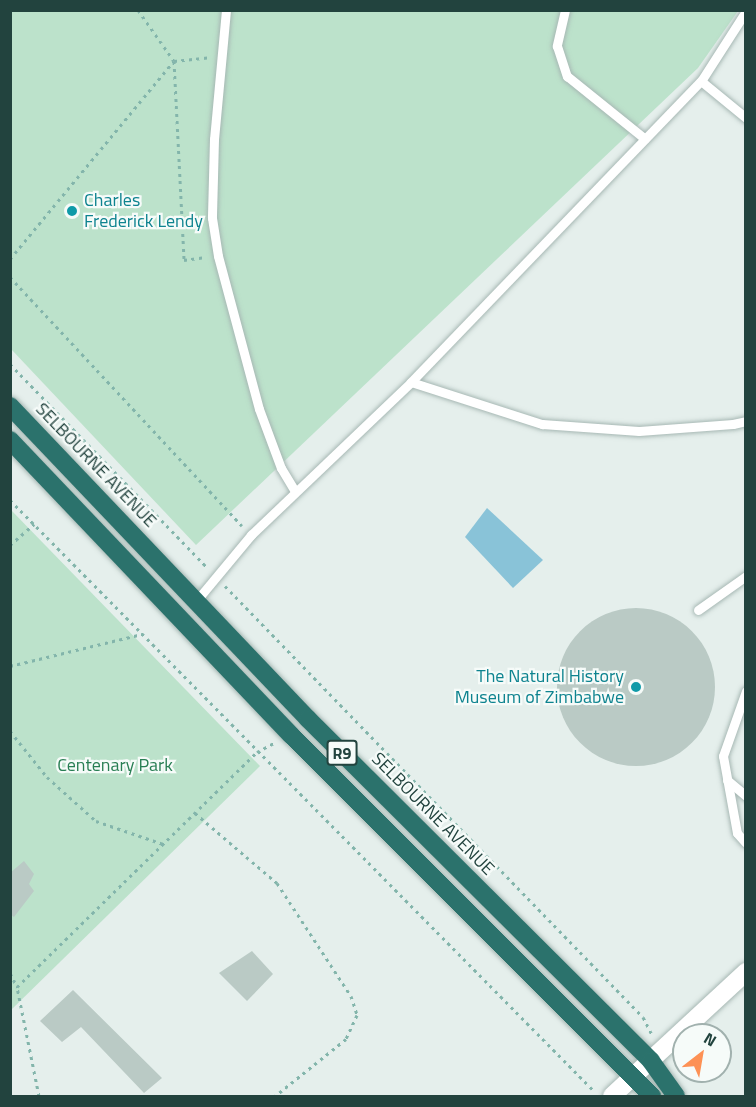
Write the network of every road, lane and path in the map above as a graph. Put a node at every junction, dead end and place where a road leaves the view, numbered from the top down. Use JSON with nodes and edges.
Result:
{"nodes":[{"id":1,"x":138,"y":10,"type":"edge"},
{"id":2,"x":226,"y":10,"type":"edge"},
{"id":3,"x":565,"y":10,"type":"edge"},
{"id":4,"x":746,"y":11,"type":"edge"},
{"id":5,"x":221,"y":56,"type":"junction"},
{"id":6,"x":174,"y":61,"type":"junction"},
{"id":7,"x":701,"y":81,"type":"junction"},
{"id":8,"x":746,"y":118,"type":"edge"},
{"id":9,"x":645,"y":139,"type":"junction"},
{"id":10,"x":218,"y":256,"type":"junction"},
{"id":11,"x":10,"y":259,"type":"edge"},
{"id":12,"x":10,"y":277,"type":"edge"},
{"id":13,"x":10,"y":364,"type":"edge"},
{"id":14,"x":411,"y":382,"type":"junction"},
{"id":15,"x":10,"y":406,"type":"edge"},
{"id":16,"x":746,"y":421,"type":"edge"},
{"id":17,"x":10,"y":440,"type":"edge"},
{"id":18,"x":295,"y":491,"type":"junction"},
{"id":19,"x":10,"y":500,"type":"edge"},
{"id":20,"x":33,"y":524,"type":"junction"},
{"id":21,"x":251,"y":535,"type":"junction"},
{"id":22,"x":10,"y":545,"type":"edge"},
{"id":23,"x":746,"y":576,"type":"edge"},
{"id":24,"x":216,"y":577,"type":"junction"},
{"id":25,"x":197,"y":600,"type":"junction"},
{"id":26,"x":698,"y":610,"type":"dead end"},
{"id":27,"x":142,"y":634,"type":"junction"},
{"id":28,"x":10,"y":666,"type":"edge"},
{"id":29,"x":746,"y":691,"type":"edge"},
{"id":30,"x":10,"y":731,"type":"edge"},
{"id":31,"x":291,"y":735,"type":"junction"},
{"id":32,"x":257,"y":752,"type":"junction"},
{"id":33,"x":727,"y":780,"type":"junction"},
{"id":34,"x":746,"y":796,"type":"edge"},
{"id":35,"x":195,"y":813,"type":"junction"},
{"id":36,"x":746,"y":843,"type":"edge"},
{"id":37,"x":163,"y":844,"type":"junction"},
{"id":38,"x":746,"y":972,"type":"edge"},
{"id":39,"x":10,"y":973,"type":"edge"},
{"id":40,"x":17,"y":987,"type":"junction"},
{"id":41,"x":656,"y":1057,"type":"junction"},
{"id":42,"x":633,"y":1078,"type":"junction"},
{"id":43,"x":39,"y":1096,"type":"edge"},
{"id":44,"x":275,"y":1096,"type":"edge"},
{"id":45,"x":599,"y":1096,"type":"edge"},
{"id":46,"x":612,"y":1096,"type":"edge"},
{"id":47,"x":652,"y":1096,"type":"edge"},
{"id":48,"x":676,"y":1096,"type":"edge"}],
"edges":[{"from":1,"to":6,"type":"path"},
{"from":2,"to":5,"type":"lane"},
{"from":3,"to":9,"type":"lane"},
{"from":4,"to":7,"type":"lane"},
{"from":5,"to":6,"type":"path"},
{"from":5,"to":10,"type":"lane"},
{"from":6,"to":10,"type":"path"},
{"from":6,"to":11,"type":"path"},
{"from":7,"to":8,"type":"lane"},
{"from":7,"to":9,"type":"lane"},
{"from":9,"to":14,"type":"lane"},
{"from":10,"to":18,"type":"lane"},
{"from":12,"to":21,"type":"path"},
{"from":13,"to":24,"type":"path"},
{"from":14,"to":16,"type":"lane"},
{"from":14,"to":18,"type":"lane"},
{"from":15,"to":25,"type":"highway","name":"SELBOURNE AVENUE","number":"R9"},
{"from":17,"to":31,"type":"highway","number":"R9"},
{"from":18,"to":21,"type":"lane"},
{"from":19,"to":20,"type":"path"},
{"from":20,"to":22,"type":"path"},
{"from":20,"to":27,"type":"path"},
{"from":21,"to":24,"type":"lane"},
{"from":23,"to":26,"type":"lane"},
{"from":24,"to":25,"type":"lane"},
{"from":24,"to":41,"type":"path"},
{"from":25,"to":41,"type":"highway","name":"SELBOURNE AVENUE","number":"R9"},
{"from":27,"to":28,"type":"path"},
{"from":27,"to":32,"type":"path"},
{"from":29,"to":33,"type":"lane"},
{"from":30,"to":37,"type":"path"},
{"from":31,"to":32,"type":"path"},
{"from":31,"to":42,"type":"highway","number":"R9"},
{"from":32,"to":35,"type":"path"},
{"from":32,"to":45,"type":"path"},
{"from":33,"to":34,"type":"lane"},
{"from":33,"to":36,"type":"lane"},
{"from":35,"to":37,"type":"path"},
{"from":35,"to":44,"type":"path"},
{"from":37,"to":40,"type":"path"},
{"from":38,"to":41,"type":"street"},
{"from":39,"to":40,"type":"path"},
{"from":40,"to":43,"type":"path"},
{"from":41,"to":42,"type":"street"},
{"from":41,"to":48,"type":"highway","name":"SELBOURNE AVENUE","number":"R9"},
{"from":42,"to":46,"type":"street"},
{"from":42,"to":47,"type":"highway","number":"R9"}]}
